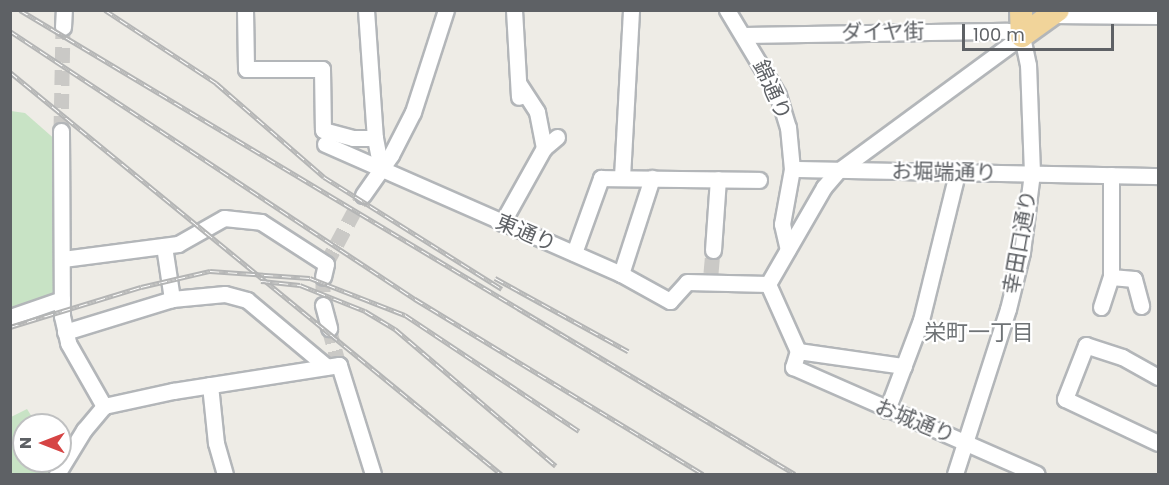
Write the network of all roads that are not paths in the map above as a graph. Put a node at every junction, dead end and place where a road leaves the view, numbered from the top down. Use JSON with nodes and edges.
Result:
{"nodes":[{"id":1,"x":64,"y":10,"type":"edge"},
{"id":2,"x":245,"y":10,"type":"edge"},
{"id":3,"x":366,"y":10,"type":"edge"},
{"id":4,"x":446,"y":10,"type":"edge"},
{"id":5,"x":514,"y":10,"type":"edge"},
{"id":6,"x":631,"y":10,"type":"edge"},
{"id":7,"x":726,"y":10,"type":"edge"},
{"id":8,"x":1021,"y":10,"type":"edge"},
{"id":9,"x":1055,"y":13,"type":"edge"},
{"id":10,"x":1158,"y":16,"type":"edge"},
{"id":11,"x":63,"y":27,"type":"tunnel mouth"},
{"id":12,"x":744,"y":35,"type":"junction"},
{"id":13,"x":1022,"y":36,"type":"junction"},
{"id":14,"x":62,"y":131,"type":"tunnel mouth"},
{"id":15,"x":557,"y":137,"type":"dead end"},
{"id":16,"x":375,"y":138,"type":"junction"},
{"id":17,"x":325,"y":144,"type":"dead end"},
{"id":18,"x":544,"y":148,"type":"junction"},
{"id":19,"x":381,"y":168,"type":"junction"},
{"id":20,"x":792,"y":169,"type":"junction"},
{"id":21,"x":838,"y":171,"type":"junction"},
{"id":22,"x":957,"y":173,"type":"junction"},
{"id":23,"x":1032,"y":173,"type":"junction"},
{"id":24,"x":1111,"y":175,"type":"junction"},
{"id":25,"x":1158,"y":176,"type":"edge"},
{"id":26,"x":622,"y":177,"type":"junction"},
{"id":27,"x":652,"y":178,"type":"junction"},
{"id":28,"x":718,"y":179,"type":"junction"},
{"id":29,"x":759,"y":180,"type":"dead end"},
{"id":30,"x":363,"y":195,"type":"tunnel mouth"},
{"id":31,"x":502,"y":223,"type":"junction"},
{"id":32,"x":164,"y":246,"type":"junction"},
{"id":33,"x":788,"y":249,"type":"junction"},
{"id":34,"x":713,"y":250,"type":"tunnel mouth"},
{"id":35,"x":574,"y":253,"type":"junction"},
{"id":36,"x":63,"y":259,"type":"junction"},
{"id":37,"x":325,"y":270,"type":"dead end"},
{"id":38,"x":621,"y":274,"type":"junction"},
{"id":39,"x":1111,"y":277,"type":"junction"},
{"id":40,"x":768,"y":284,"type":"junction"},
{"id":41,"x":62,"y":299,"type":"junction"},
{"id":42,"x":172,"y":299,"type":"junction"},
{"id":43,"x":323,"y":305,"type":"tunnel mouth"},
{"id":44,"x":1141,"y":306,"type":"dead end"},
{"id":45,"x":1101,"y":307,"type":"dead end"},
{"id":46,"x":10,"y":317,"type":"edge"},
{"id":47,"x":329,"y":328,"type":"tunnel mouth"},
{"id":48,"x":65,"y":332,"type":"junction"},
{"id":49,"x":798,"y":351,"type":"junction"},
{"id":50,"x":333,"y":366,"type":"junction"},
{"id":51,"x":904,"y":366,"type":"junction"},
{"id":52,"x":1158,"y":377,"type":"edge"},
{"id":53,"x":210,"y":385,"type":"junction"},
{"id":54,"x":104,"y":406,"type":"junction"},
{"id":55,"x":887,"y":410,"type":"junction"},
{"id":56,"x":964,"y":441,"type":"junction"},
{"id":57,"x":1158,"y":443,"type":"edge"},
{"id":58,"x":57,"y":474,"type":"edge"},
{"id":59,"x":225,"y":474,"type":"edge"},
{"id":60,"x":373,"y":474,"type":"edge"},
{"id":61,"x":955,"y":474,"type":"edge"},
{"id":62,"x":1037,"y":474,"type":"edge"}],
"edges":[{"from":1,"to":11,"type":"street"},
{"from":2,"to":16,"type":"street"},
{"from":3,"to":16,"type":"street"},
{"from":4,"to":19,"type":"street"},
{"from":5,"to":18,"type":"street"},
{"from":6,"to":26,"type":"street"},
{"from":7,"to":12,"type":"street","name":"錦通り"},
{"from":8,"to":13,"type":"highway"},
{"from":9,"to":10,"type":"street"},
{"from":9,"to":13,"type":"highway"},
{"from":12,"to":13,"type":"street","name":"ダイヤ街"},
{"from":12,"to":20,"type":"street","name":"錦通り"},
{"from":13,"to":21,"type":"street"},
{"from":13,"to":23,"type":"street","name":"幸田口通り"},
{"from":14,"to":36,"type":"street"},
{"from":15,"to":18,"type":"street"},
{"from":16,"to":19,"type":"street"},
{"from":17,"to":19,"type":"street","name":"東通り"},
{"from":18,"to":31,"type":"street"},
{"from":19,"to":30,"type":"street"},
{"from":19,"to":31,"type":"street","name":"東通り"},
{"from":20,"to":21,"type":"street","name":"お堀端通り"},
{"from":20,"to":33,"type":"street","name":"錦通り"},
{"from":21,"to":22,"type":"street","name":"お堀端通り"},
{"from":21,"to":33,"type":"street"},
{"from":22,"to":23,"type":"street","name":"お堀端通り"},
{"from":22,"to":51,"type":"street"},
{"from":23,"to":24,"type":"street","name":"お堀端通り"},
{"from":23,"to":56,"type":"street","name":"幸田口通り"},
{"from":24,"to":25,"type":"street","name":"お堀端通り"},
{"from":24,"to":39,"type":"street"},
{"from":26,"to":27,"type":"street"},
{"from":26,"to":35,"type":"street"},
{"from":27,"to":28,"type":"street"},
{"from":27,"to":38,"type":"street"},
{"from":28,"to":29,"type":"street"},
{"from":28,"to":34,"type":"street"},
{"from":31,"to":35,"type":"street","name":"東通り"},
{"from":32,"to":36,"type":"street"},
{"from":32,"to":37,"type":"street"},
{"from":32,"to":42,"type":"street"},
{"from":33,"to":40,"type":"street"},
{"from":35,"to":38,"type":"street","name":"東通り"},
{"from":36,"to":41,"type":"street"},
{"from":38,"to":40,"type":"street","name":"東通り"},
{"from":39,"to":44,"type":"street"},
{"from":39,"to":45,"type":"street"},
{"from":40,"to":49,"type":"street"},
{"from":41,"to":46,"type":"street"},
{"from":41,"to":48,"type":"street"},
{"from":42,"to":48,"type":"street"},
{"from":42,"to":50,"type":"street"},
{"from":43,"to":47,"type":"street"},
{"from":48,"to":54,"type":"street"},
{"from":49,"to":51,"type":"street"},
{"from":49,"to":55,"type":"street","name":"お城通り"},
{"from":50,"to":53,"type":"street"},
{"from":50,"to":60,"type":"street"},
{"from":51,"to":55,"type":"street"},
{"from":52,"to":57,"type":"street"},
{"from":53,"to":54,"type":"street"},
{"from":53,"to":59,"type":"street"},
{"from":54,"to":58,"type":"street"},
{"from":55,"to":56,"type":"street","name":"お城通り"},
{"from":56,"to":61,"type":"street","name":"幸田口通り"},
{"from":56,"to":62,"type":"street","name":"お城通り"}]}
